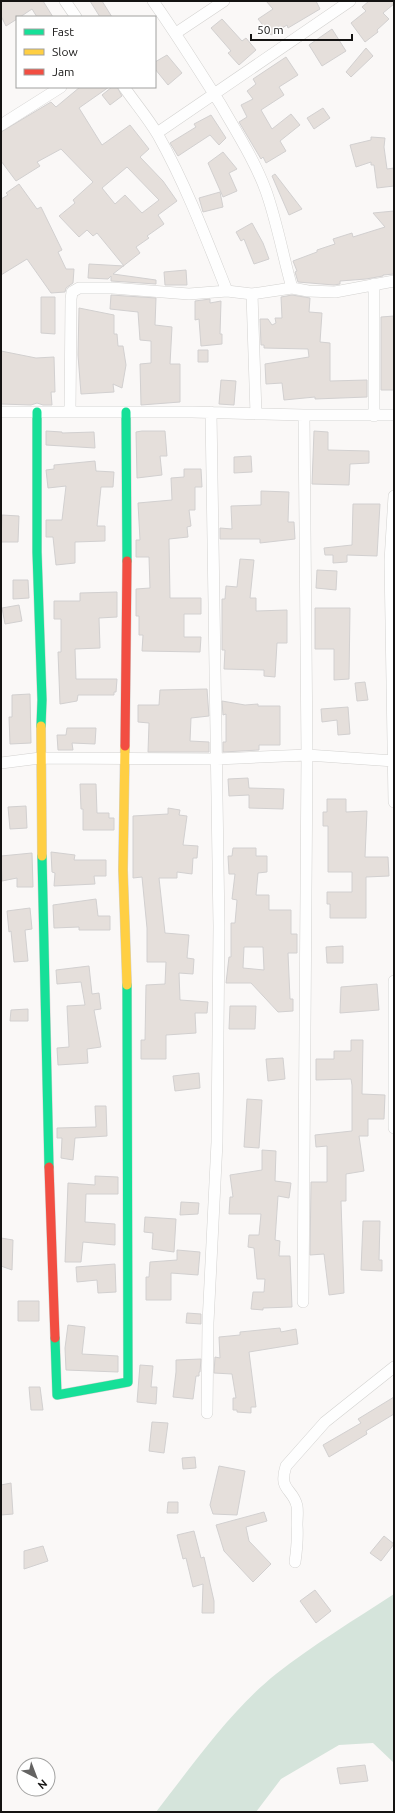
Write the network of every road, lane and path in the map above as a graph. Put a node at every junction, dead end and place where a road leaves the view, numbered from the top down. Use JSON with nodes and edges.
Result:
{"nodes":[{"id":1,"x":65,"y":1,"type":"edge"},
{"id":2,"x":153,"y":1,"type":"edge"},
{"id":3,"x":224,"y":1,"type":"edge"},
{"id":4,"x":350,"y":1,"type":"edge"},
{"id":5,"x":75,"y":16,"type":"edge"},
{"id":6,"x":176,"y":33,"type":"junction"},
{"id":7,"x":59,"y":88,"type":"edge"},
{"id":8,"x":125,"y":88,"type":"edge"},
{"id":9,"x":214,"y":94,"type":"junction"},
{"id":10,"x":1,"y":125,"type":"edge"},
{"id":11,"x":157,"y":133,"type":"junction"},
{"id":12,"x":394,"y":281,"type":"edge"},
{"id":13,"x":374,"y":284,"type":"junction"},
{"id":14,"x":292,"y":288,"type":"junction"},
{"id":15,"x":227,"y":291,"type":"junction"},
{"id":16,"x":252,"y":294,"type":"junction"},
{"id":17,"x":1,"y":412,"type":"edge"},
{"id":18,"x":37,"y":412,"type":"junction"},
{"id":19,"x":70,"y":412,"type":"junction"},
{"id":20,"x":126,"y":412,"type":"junction"},
{"id":21,"x":211,"y":412,"type":"junction"},
{"id":22,"x":256,"y":414,"type":"junction"},
{"id":23,"x":304,"y":415,"type":"junction"},
{"id":24,"x":394,"y":415,"type":"edge"},
{"id":25,"x":374,"y":416,"type":"junction"},
{"id":26,"x":394,"y":496,"type":"edge"},
{"id":27,"x":307,"y":755,"type":"junction"},
{"id":28,"x":40,"y":758,"type":"junction"},
{"id":29,"x":124,"y":759,"type":"junction"},
{"id":30,"x":217,"y":759,"type":"junction"},
{"id":31,"x":394,"y":761,"type":"edge"},
{"id":32,"x":1,"y":763,"type":"edge"},
{"id":33,"x":394,"y":802,"type":"edge"},
{"id":34,"x":394,"y":982,"type":"edge"},
{"id":35,"x":394,"y":1128,"type":"edge"},
{"id":36,"x":304,"y":1302,"type":"dead end"},
{"id":37,"x":394,"y":1368,"type":"edge"},
{"id":38,"x":207,"y":1414,"type":"dead end"},
{"id":39,"x":295,"y":1562,"type":"dead end"}],
"edges":[{"from":1,"to":5,"type":"street"},
{"from":2,"to":6,"type":"street"},
{"from":3,"to":6,"type":"street"},
{"from":4,"to":9,"type":"street"},
{"from":6,"to":9,"type":"street"},
{"from":7,"to":10,"type":"street"},
{"from":8,"to":11,"type":"street"},
{"from":9,"to":11,"type":"street"},
{"from":9,"to":14,"type":"street"},
{"from":11,"to":15,"type":"street"},
{"from":12,"to":13,"type":"street"},
{"from":13,"to":14,"type":"street"},
{"from":13,"to":25,"type":"street"},
{"from":14,"to":16,"type":"street"},
{"from":15,"to":16,"type":"street"},
{"from":15,"to":19,"type":"street"},
{"from":16,"to":22,"type":"street"},
{"from":17,"to":18,"type":"street"},
{"from":18,"to":19,"type":"street"},
{"from":18,"to":28,"type":"street"},
{"from":19,"to":20,"type":"street"},
{"from":20,"to":21,"type":"street"},
{"from":20,"to":29,"type":"street"},
{"from":21,"to":22,"type":"street"},
{"from":21,"to":30,"type":"street"},
{"from":22,"to":23,"type":"street"},
{"from":23,"to":25,"type":"street"},
{"from":23,"to":27,"type":"street"},
{"from":24,"to":25,"type":"street"},
{"from":26,"to":31,"type":"street"},
{"from":27,"to":30,"type":"street"},
{"from":27,"to":31,"type":"street"},
{"from":27,"to":36,"type":"street"},
{"from":28,"to":29,"type":"street"},
{"from":28,"to":29,"type":"street"},
{"from":28,"to":32,"type":"street"},
{"from":29,"to":30,"type":"street"},
{"from":30,"to":38,"type":"street"},
{"from":31,"to":33,"type":"street"},
{"from":34,"to":35,"type":"street"},
{"from":37,"to":39,"type":"street"}]}
